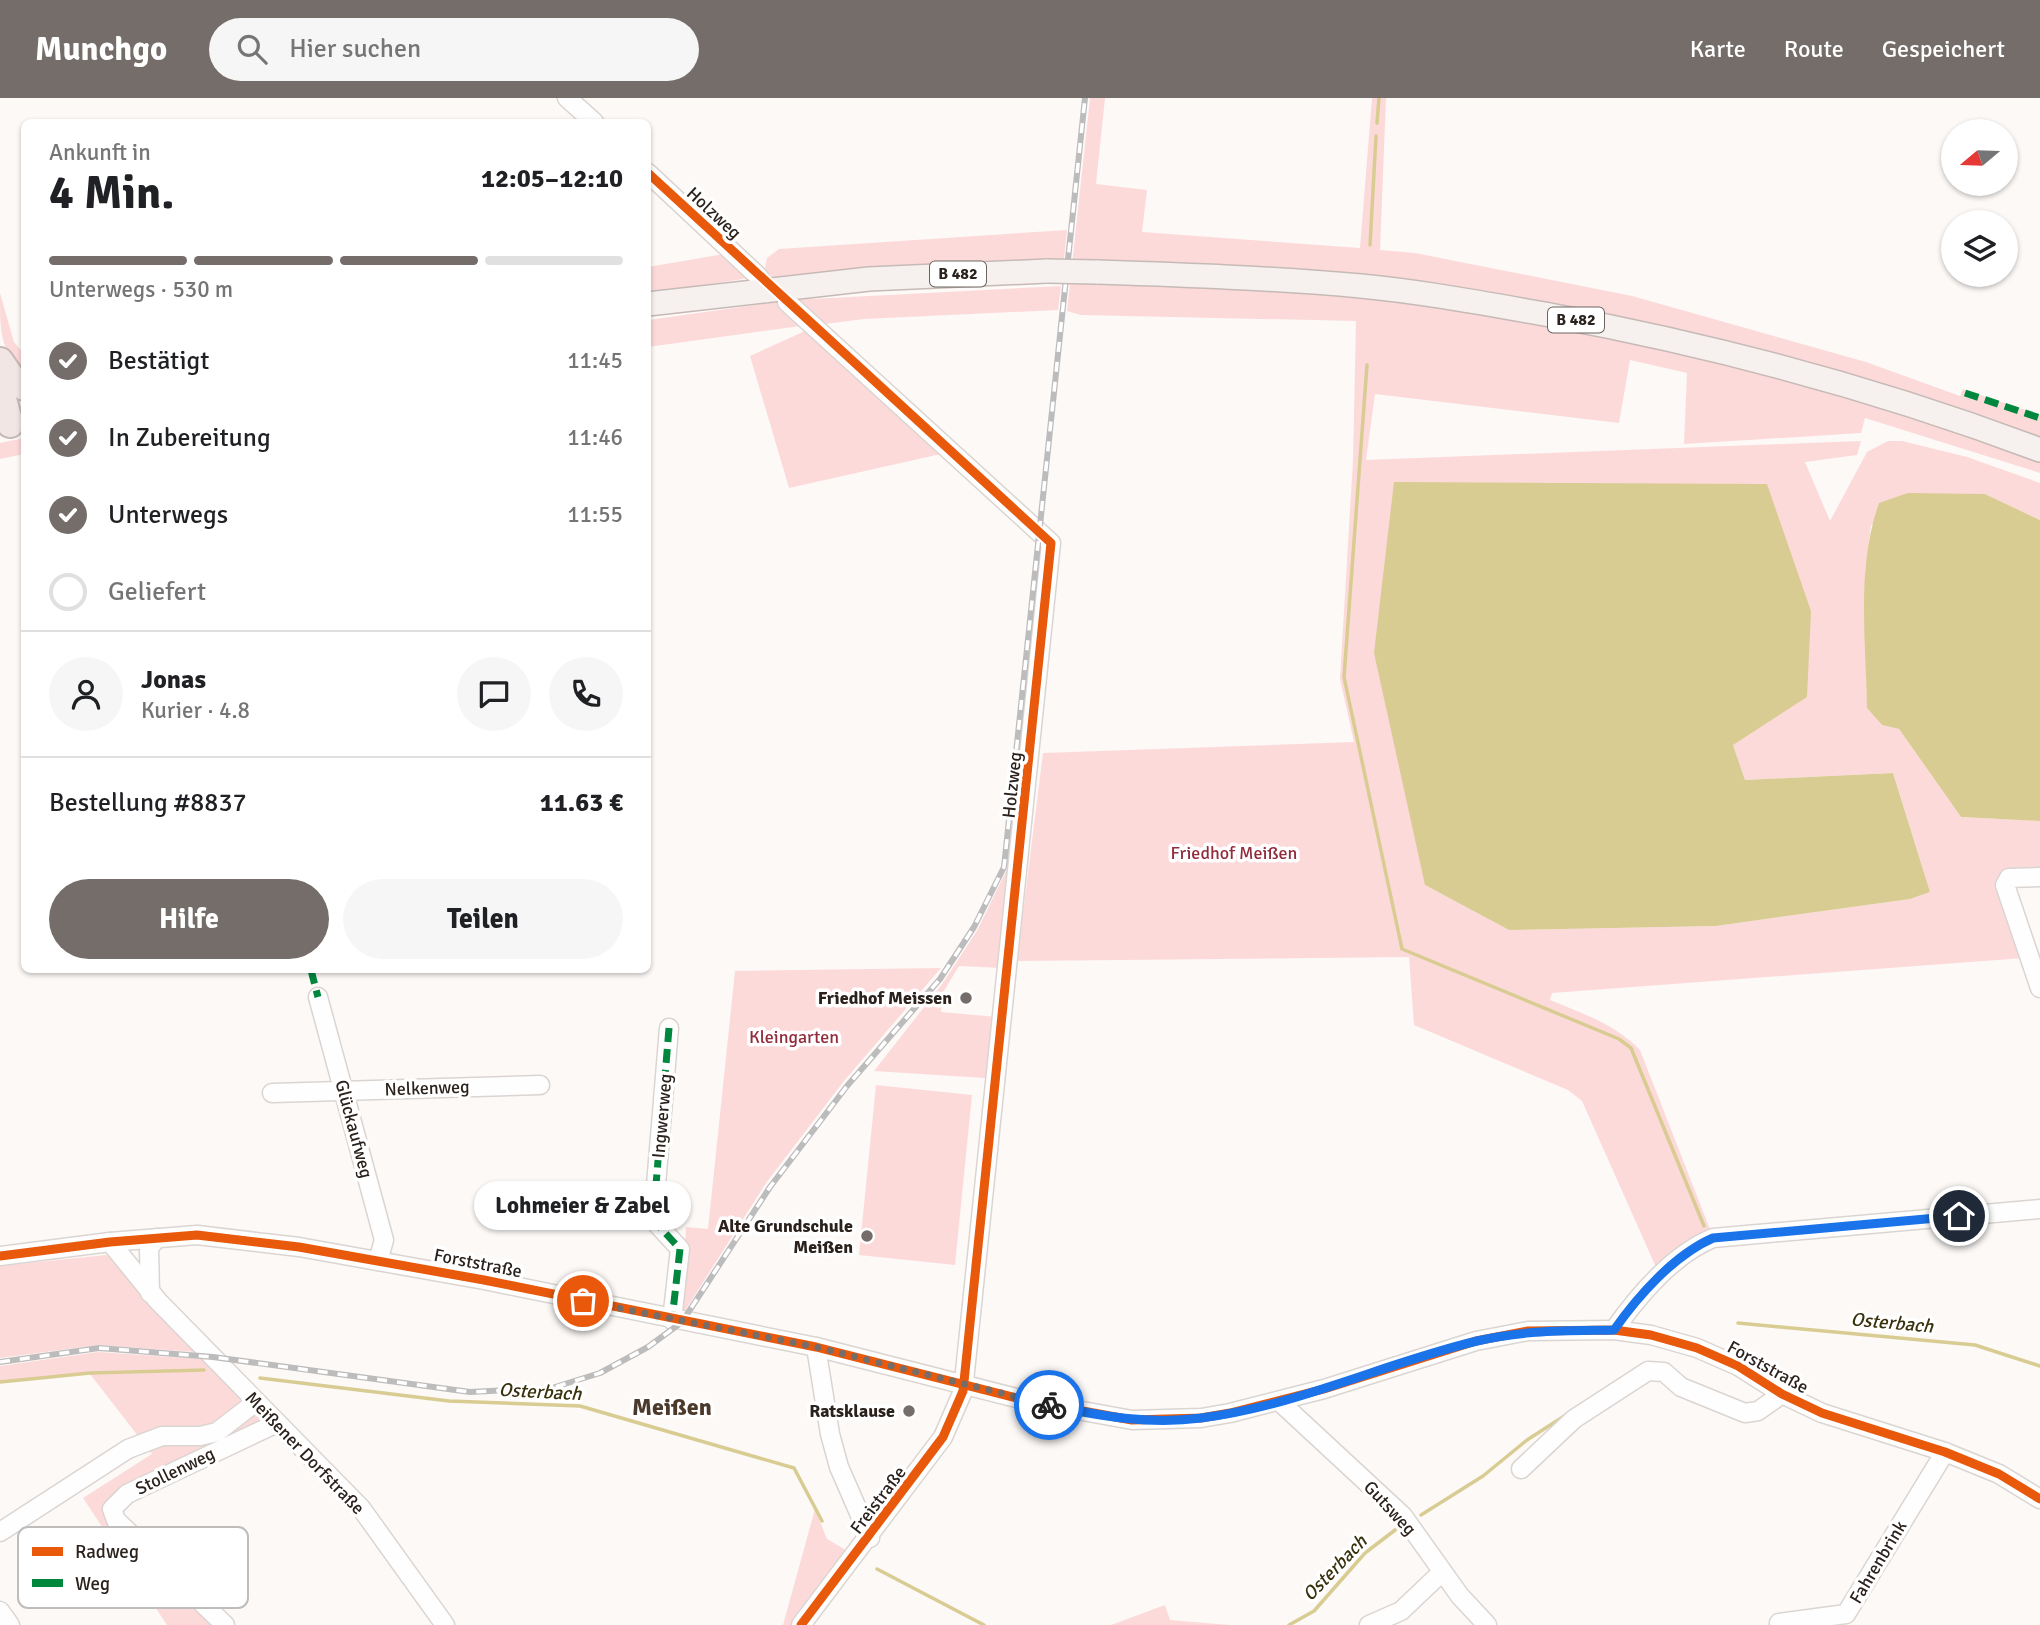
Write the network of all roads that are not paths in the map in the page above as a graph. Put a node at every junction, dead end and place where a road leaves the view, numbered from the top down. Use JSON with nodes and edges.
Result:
{"nodes":[{"id":1,"x":567,"y":98,"type":"edge"},
{"id":2,"x":591,"y":119,"type":"edge"},
{"id":3,"x":651,"y":176,"type":"edge"},
{"id":4,"x":759,"y":277,"type":"dead end"},
{"id":5,"x":787,"y":302,"type":"dead end"},
{"id":6,"x":651,"y":304,"type":"edge"},
{"id":7,"x":0,"y":361,"type":"edge"},
{"id":8,"x":21,"y":385,"type":"edge"},
{"id":9,"x":0,"y":388,"type":"edge"},
{"id":10,"x":11,"y":423,"type":"edge"},
{"id":11,"x":2040,"y":450,"type":"edge"},
{"id":12,"x":2040,"y":877,"type":"edge"},
{"id":13,"x":2040,"y":988,"type":"edge"},
{"id":14,"x":318,"y":998,"type":"dead end"},
{"id":15,"x":669,"y":1028,"type":"dead end"},
{"id":16,"x":540,"y":1085,"type":"dead end"},
{"id":17,"x":345,"y":1091,"type":"junction"},
{"id":18,"x":272,"y":1093,"type":"dead end"},
{"id":19,"x":2040,"y":1209,"type":"edge"},
{"id":20,"x":156,"y":1238,"type":"junction"},
{"id":21,"x":110,"y":1242,"type":"junction"},
{"id":22,"x":0,"y":1256,"type":"edge"},
{"id":23,"x":378,"y":1261,"type":"junction"},
{"id":24,"x":150,"y":1293,"type":"junction"},
{"id":25,"x":672,"y":1320,"type":"junction"},
{"id":26,"x":1614,"y":1330,"type":"junction"},
{"id":27,"x":816,"y":1347,"type":"junction"},
{"id":28,"x":964,"y":1385,"type":"junction"},
{"id":29,"x":1782,"y":1394,"type":"junction"},
{"id":30,"x":256,"y":1402,"type":"junction"},
{"id":31,"x":1280,"y":1402,"type":"junction"},
{"id":32,"x":277,"y":1423,"type":"junction"},
{"id":33,"x":1945,"y":1452,"type":"junction"},
{"id":34,"x":1521,"y":1469,"type":"dead end"},
{"id":35,"x":2040,"y":1499,"type":"edge"},
{"id":36,"x":123,"y":1527,"type":"edge"},
{"id":37,"x":0,"y":1532,"type":"edge"},
{"id":38,"x":870,"y":1538,"type":"junction"},
{"id":39,"x":1441,"y":1572,"type":"junction"},
{"id":40,"x":207,"y":1608,"type":"edge"},
{"id":41,"x":0,"y":1611,"type":"edge"},
{"id":42,"x":1843,"y":1619,"type":"edge"},
{"id":43,"x":1779,"y":1623,"type":"dead end"},
{"id":44,"x":10,"y":1625,"type":"edge"},
{"id":45,"x":225,"y":1625,"type":"edge"},
{"id":46,"x":445,"y":1625,"type":"edge"},
{"id":47,"x":801,"y":1625,"type":"edge"},
{"id":48,"x":1369,"y":1625,"type":"edge"},
{"id":49,"x":1487,"y":1625,"type":"edge"}],
"edges":[{"from":1,"to":2,"type":"street"},
{"from":3,"to":4,"type":"street","name":"Holzweg"},
{"from":5,"to":28,"type":"street","name":"Holzweg"},
{"from":6,"to":11,"type":"main road","number":"B 482","bridge":true},
{"from":7,"to":8,"type":"highway"},
{"from":9,"to":10,"type":"highway"},
{"from":12,"to":13,"type":"street"},
{"from":14,"to":17,"type":"street","name":"Glückaufweg"},
{"from":15,"to":25,"type":"street","name":"Ingwerweg"},
{"from":16,"to":17,"type":"street","name":"Nelkenweg"},
{"from":17,"to":18,"type":"street","name":"Nelkenweg"},
{"from":17,"to":23,"type":"street","name":"Glückaufweg"},
{"from":19,"to":26,"type":"street"},
{"from":20,"to":21,"type":"street","name":"Forststraße"},
{"from":20,"to":23,"type":"street","name":"Forststraße"},
{"from":20,"to":24,"type":"street"},
{"from":21,"to":22,"type":"street"},
{"from":21,"to":24,"type":"street","name":"Meißener Dorfstraße"},
{"from":23,"to":25,"type":"street","name":"Forststraße"},
{"from":24,"to":30,"type":"street","name":"Meißener Dorfstraße"},
{"from":25,"to":27,"type":"street","name":"Forststraße"},
{"from":26,"to":29,"type":"street","name":"Forststraße"},
{"from":26,"to":31,"type":"street","name":"Forststraße"},
{"from":27,"to":28,"type":"street","name":"Forststraße"},
{"from":27,"to":38,"type":"street"},
{"from":28,"to":31,"type":"street","name":"Forststraße"},
{"from":28,"to":38,"type":"street","name":"Freistraße"},
{"from":29,"to":33,"type":"street","name":"Forststraße"},
{"from":29,"to":34,"type":"street"},
{"from":30,"to":32,"type":"street","name":"Meißener Dorfstraße"},
{"from":30,"to":37,"type":"street"},
{"from":31,"to":39,"type":"street","name":"Gutsweg"},
{"from":32,"to":36,"type":"street","name":"Stollenweg"},
{"from":32,"to":46,"type":"street","name":"Meißener Dorfstraße"},
{"from":33,"to":35,"type":"street","name":"Forststraße"},
{"from":33,"to":42,"type":"street","name":"Fahrenbrink"},
{"from":38,"to":47,"type":"street","name":"Freistraße"},
{"from":39,"to":48,"type":"street"},
{"from":39,"to":49,"type":"street","name":"Gutsweg"},
{"from":40,"to":45,"type":"street","name":"Stollenweg"},
{"from":41,"to":44,"type":"street"},
{"from":42,"to":43,"type":"street","name":"Fahrenbrink"}]}
